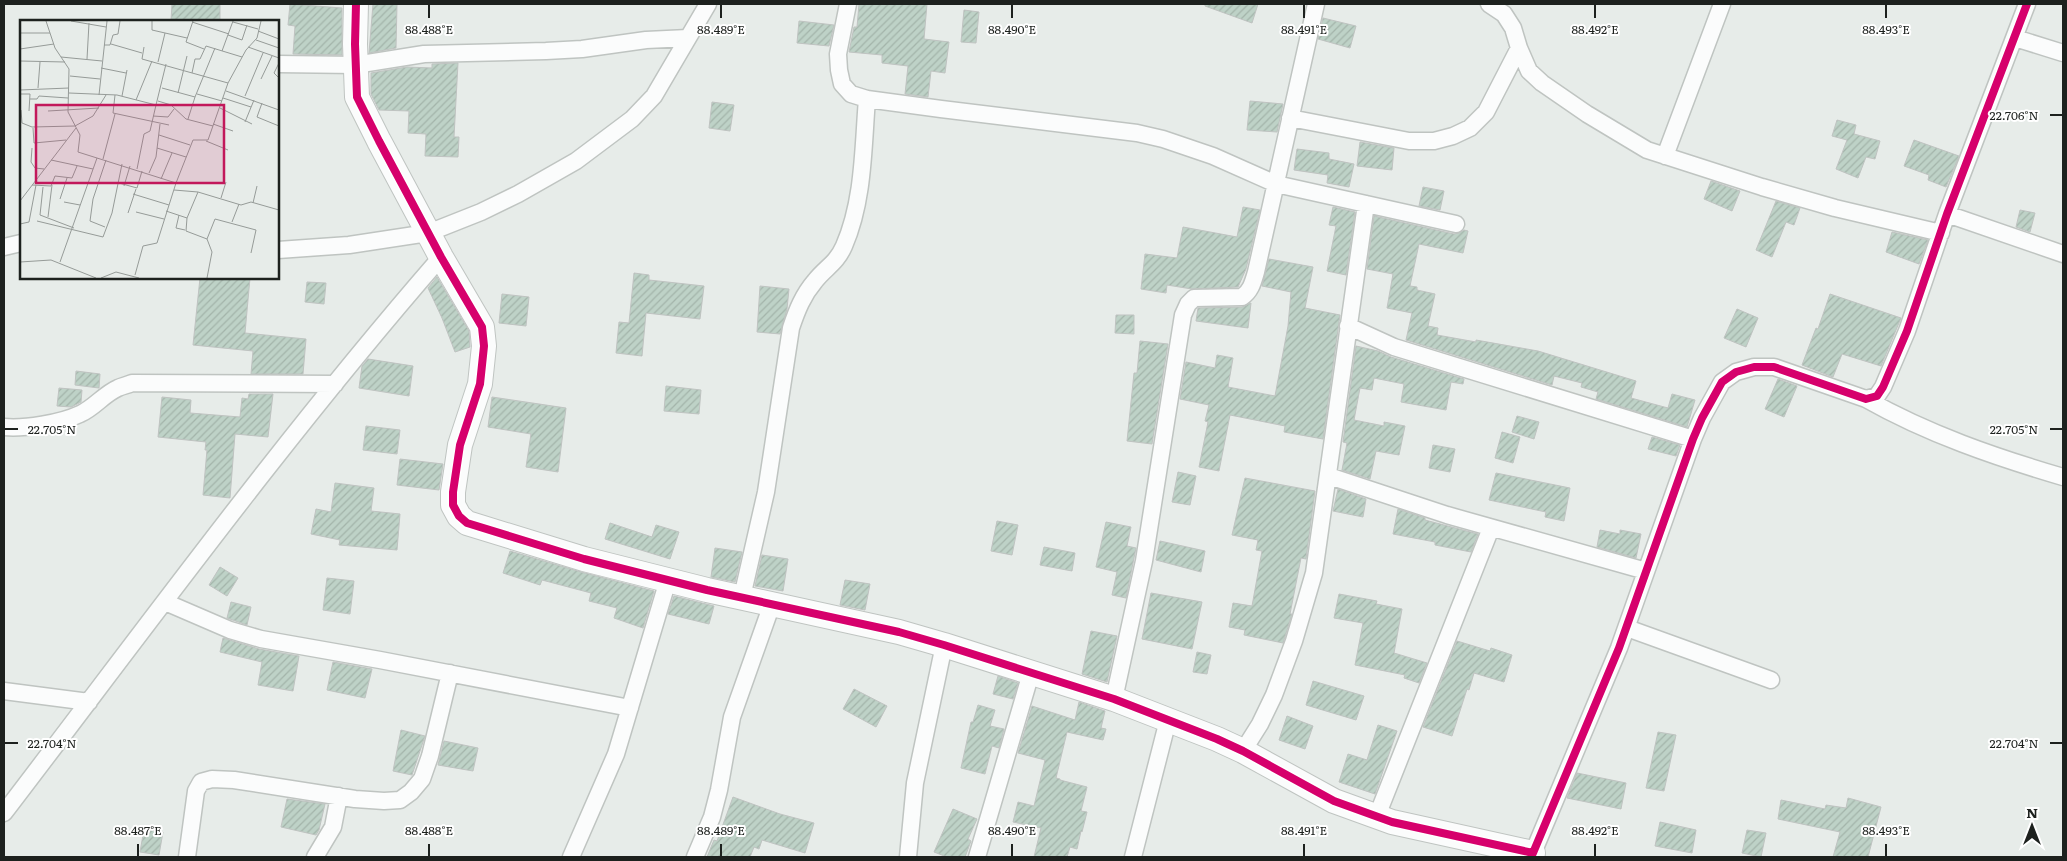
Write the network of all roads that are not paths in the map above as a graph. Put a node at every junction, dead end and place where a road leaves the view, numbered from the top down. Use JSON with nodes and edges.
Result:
{"nodes":[{"id":1,"x":356,"y":4,"type":"edge"},
{"id":2,"x":708,"y":4,"type":"edge"},
{"id":3,"x":848,"y":4,"type":"edge"},
{"id":4,"x":1316,"y":4,"type":"edge"},
{"id":5,"x":1489,"y":4,"type":"edge"},
{"id":6,"x":1722,"y":4,"type":"edge"},
{"id":7,"x":2027,"y":4,"type":"edge"},
{"id":8,"x":688,"y":38,"type":"junction"},
{"id":9,"x":2015,"y":38,"type":"junction"},
{"id":10,"x":1519,"y":48,"type":"junction"},
{"id":11,"x":2063,"y":53,"type":"edge"},
{"id":12,"x":279,"y":64,"type":"edge"},
{"id":13,"x":355,"y":65,"type":"junction"},
{"id":14,"x":867,"y":98,"type":"junction"},
{"id":15,"x":1290,"y":118,"type":"junction"},
{"id":16,"x":1665,"y":156,"type":"junction"},
{"id":17,"x":1276,"y":184,"type":"junction"},
{"id":18,"x":1366,"y":204,"type":"junction"},
{"id":19,"x":1947,"y":214,"type":"junction"},
{"id":20,"x":1456,"y":224,"type":"dead end"},
{"id":21,"x":428,"y":233,"type":"junction"},
{"id":22,"x":1941,"y":233,"type":"junction"},
{"id":23,"x":20,"y":243,"type":"edge"},
{"id":24,"x":4,"y":247,"type":"edge"},
{"id":25,"x":279,"y":250,"type":"edge"},
{"id":26,"x":2063,"y":254,"type":"edge"},
{"id":27,"x":441,"y":257,"type":"junction"},
{"id":28,"x":1348,"y":326,"type":"junction"},
{"id":29,"x":335,"y":384,"type":"junction"},
{"id":30,"x":1866,"y":399,"type":"junction"},
{"id":31,"x":4,"y":427,"type":"edge"},
{"id":32,"x":1693,"y":439,"type":"junction"},
{"id":33,"x":1329,"y":476,"type":"junction"},
{"id":34,"x":2063,"y":477,"type":"edge"},
{"id":35,"x":1491,"y":528,"type":"junction"},
{"id":36,"x":1646,"y":571,"type":"junction"},
{"id":37,"x":668,"y":580,"type":"junction"},
{"id":38,"x":742,"y":598,"type":"junction"},
{"id":39,"x":165,"y":602,"type":"junction"},
{"id":40,"x":772,"y":604,"type":"junction"},
{"id":41,"x":1627,"y":628,"type":"junction"},
{"id":42,"x":944,"y":645,"type":"junction"},
{"id":43,"x":450,"y":673,"type":"junction"},
{"id":44,"x":1031,"y":673,"type":"junction"},
{"id":45,"x":1771,"y":680,"type":"dead end"},
{"id":46,"x":4,"y":691,"type":"edge"},
{"id":47,"x":1114,"y":699,"type":"junction"},
{"id":48,"x":89,"y":702,"type":"junction"},
{"id":49,"x":630,"y":708,"type":"junction"},
{"id":50,"x":1168,"y":720,"type":"junction"},
{"id":51,"x":1244,"y":751,"type":"junction"},
{"id":52,"x":339,"y":796,"type":"junction"},
{"id":53,"x":4,"y":813,"type":"edge"},
{"id":54,"x":1377,"y":816,"type":"junction"},
{"id":55,"x":1532,"y":855,"type":"edge"},
{"id":56,"x":186,"y":857,"type":"edge"},
{"id":57,"x":315,"y":857,"type":"edge"},
{"id":58,"x":571,"y":857,"type":"edge"},
{"id":59,"x":695,"y":857,"type":"edge"},
{"id":60,"x":909,"y":857,"type":"edge"},
{"id":61,"x":977,"y":857,"type":"edge"},
{"id":62,"x":1133,"y":857,"type":"edge"}],
"edges":[{"from":1,"to":13,"type":"street"},
{"from":2,"to":8,"type":"street"},
{"from":3,"to":14,"type":"street"},
{"from":4,"to":15,"type":"street"},
{"from":5,"to":10,"type":"street"},
{"from":6,"to":16,"type":"street"},
{"from":7,"to":9,"type":"street"},
{"from":8,"to":13,"type":"street"},
{"from":8,"to":21,"type":"street"},
{"from":9,"to":11,"type":"street"},
{"from":9,"to":19,"type":"street"},
{"from":10,"to":15,"type":"street"},
{"from":10,"to":16,"type":"street"},
{"from":12,"to":13,"type":"street"},
{"from":13,"to":21,"type":"street"},
{"from":14,"to":17,"type":"street"},
{"from":14,"to":38,"type":"street"},
{"from":15,"to":17,"type":"street"},
{"from":16,"to":22,"type":"street"},
{"from":17,"to":18,"type":"street"},
{"from":17,"to":47,"type":"street"},
{"from":18,"to":20,"type":"street"},
{"from":18,"to":28,"type":"street"},
{"from":19,"to":22,"type":"street"},
{"from":19,"to":26,"type":"street"},
{"from":21,"to":25,"type":"street"},
{"from":21,"to":27,"type":"street"},
{"from":22,"to":30,"type":"street"},
{"from":23,"to":24,"type":"street"},
{"from":27,"to":29,"type":"street"},
{"from":27,"to":37,"type":"street"},
{"from":28,"to":32,"type":"street"},
{"from":28,"to":33,"type":"street"},
{"from":29,"to":31,"type":"street"},
{"from":29,"to":39,"type":"street"},
{"from":30,"to":32,"type":"street"},
{"from":30,"to":34,"type":"street"},
{"from":32,"to":36,"type":"street"},
{"from":33,"to":35,"type":"street"},
{"from":33,"to":51,"type":"street"},
{"from":35,"to":36,"type":"street"},
{"from":35,"to":54,"type":"street"},
{"from":36,"to":41,"type":"street"},
{"from":37,"to":38,"type":"street"},
{"from":37,"to":49,"type":"street"},
{"from":38,"to":40,"type":"street"},
{"from":39,"to":43,"type":"street"},
{"from":39,"to":48,"type":"street"},
{"from":40,"to":42,"type":"street"},
{"from":40,"to":59,"type":"street"},
{"from":41,"to":45,"type":"street"},
{"from":41,"to":55,"type":"street"},
{"from":42,"to":44,"type":"street"},
{"from":42,"to":60,"type":"street"},
{"from":43,"to":49,"type":"street"},
{"from":43,"to":52,"type":"street"},
{"from":44,"to":47,"type":"street"},
{"from":44,"to":61,"type":"street"},
{"from":46,"to":48,"type":"street"},
{"from":47,"to":50,"type":"street"},
{"from":48,"to":53,"type":"street"},
{"from":49,"to":58,"type":"street"},
{"from":50,"to":51,"type":"street"},
{"from":50,"to":62,"type":"street"},
{"from":51,"to":54,"type":"street"},
{"from":52,"to":56,"type":"street"},
{"from":52,"to":57,"type":"street"},
{"from":54,"to":55,"type":"street"}]}
